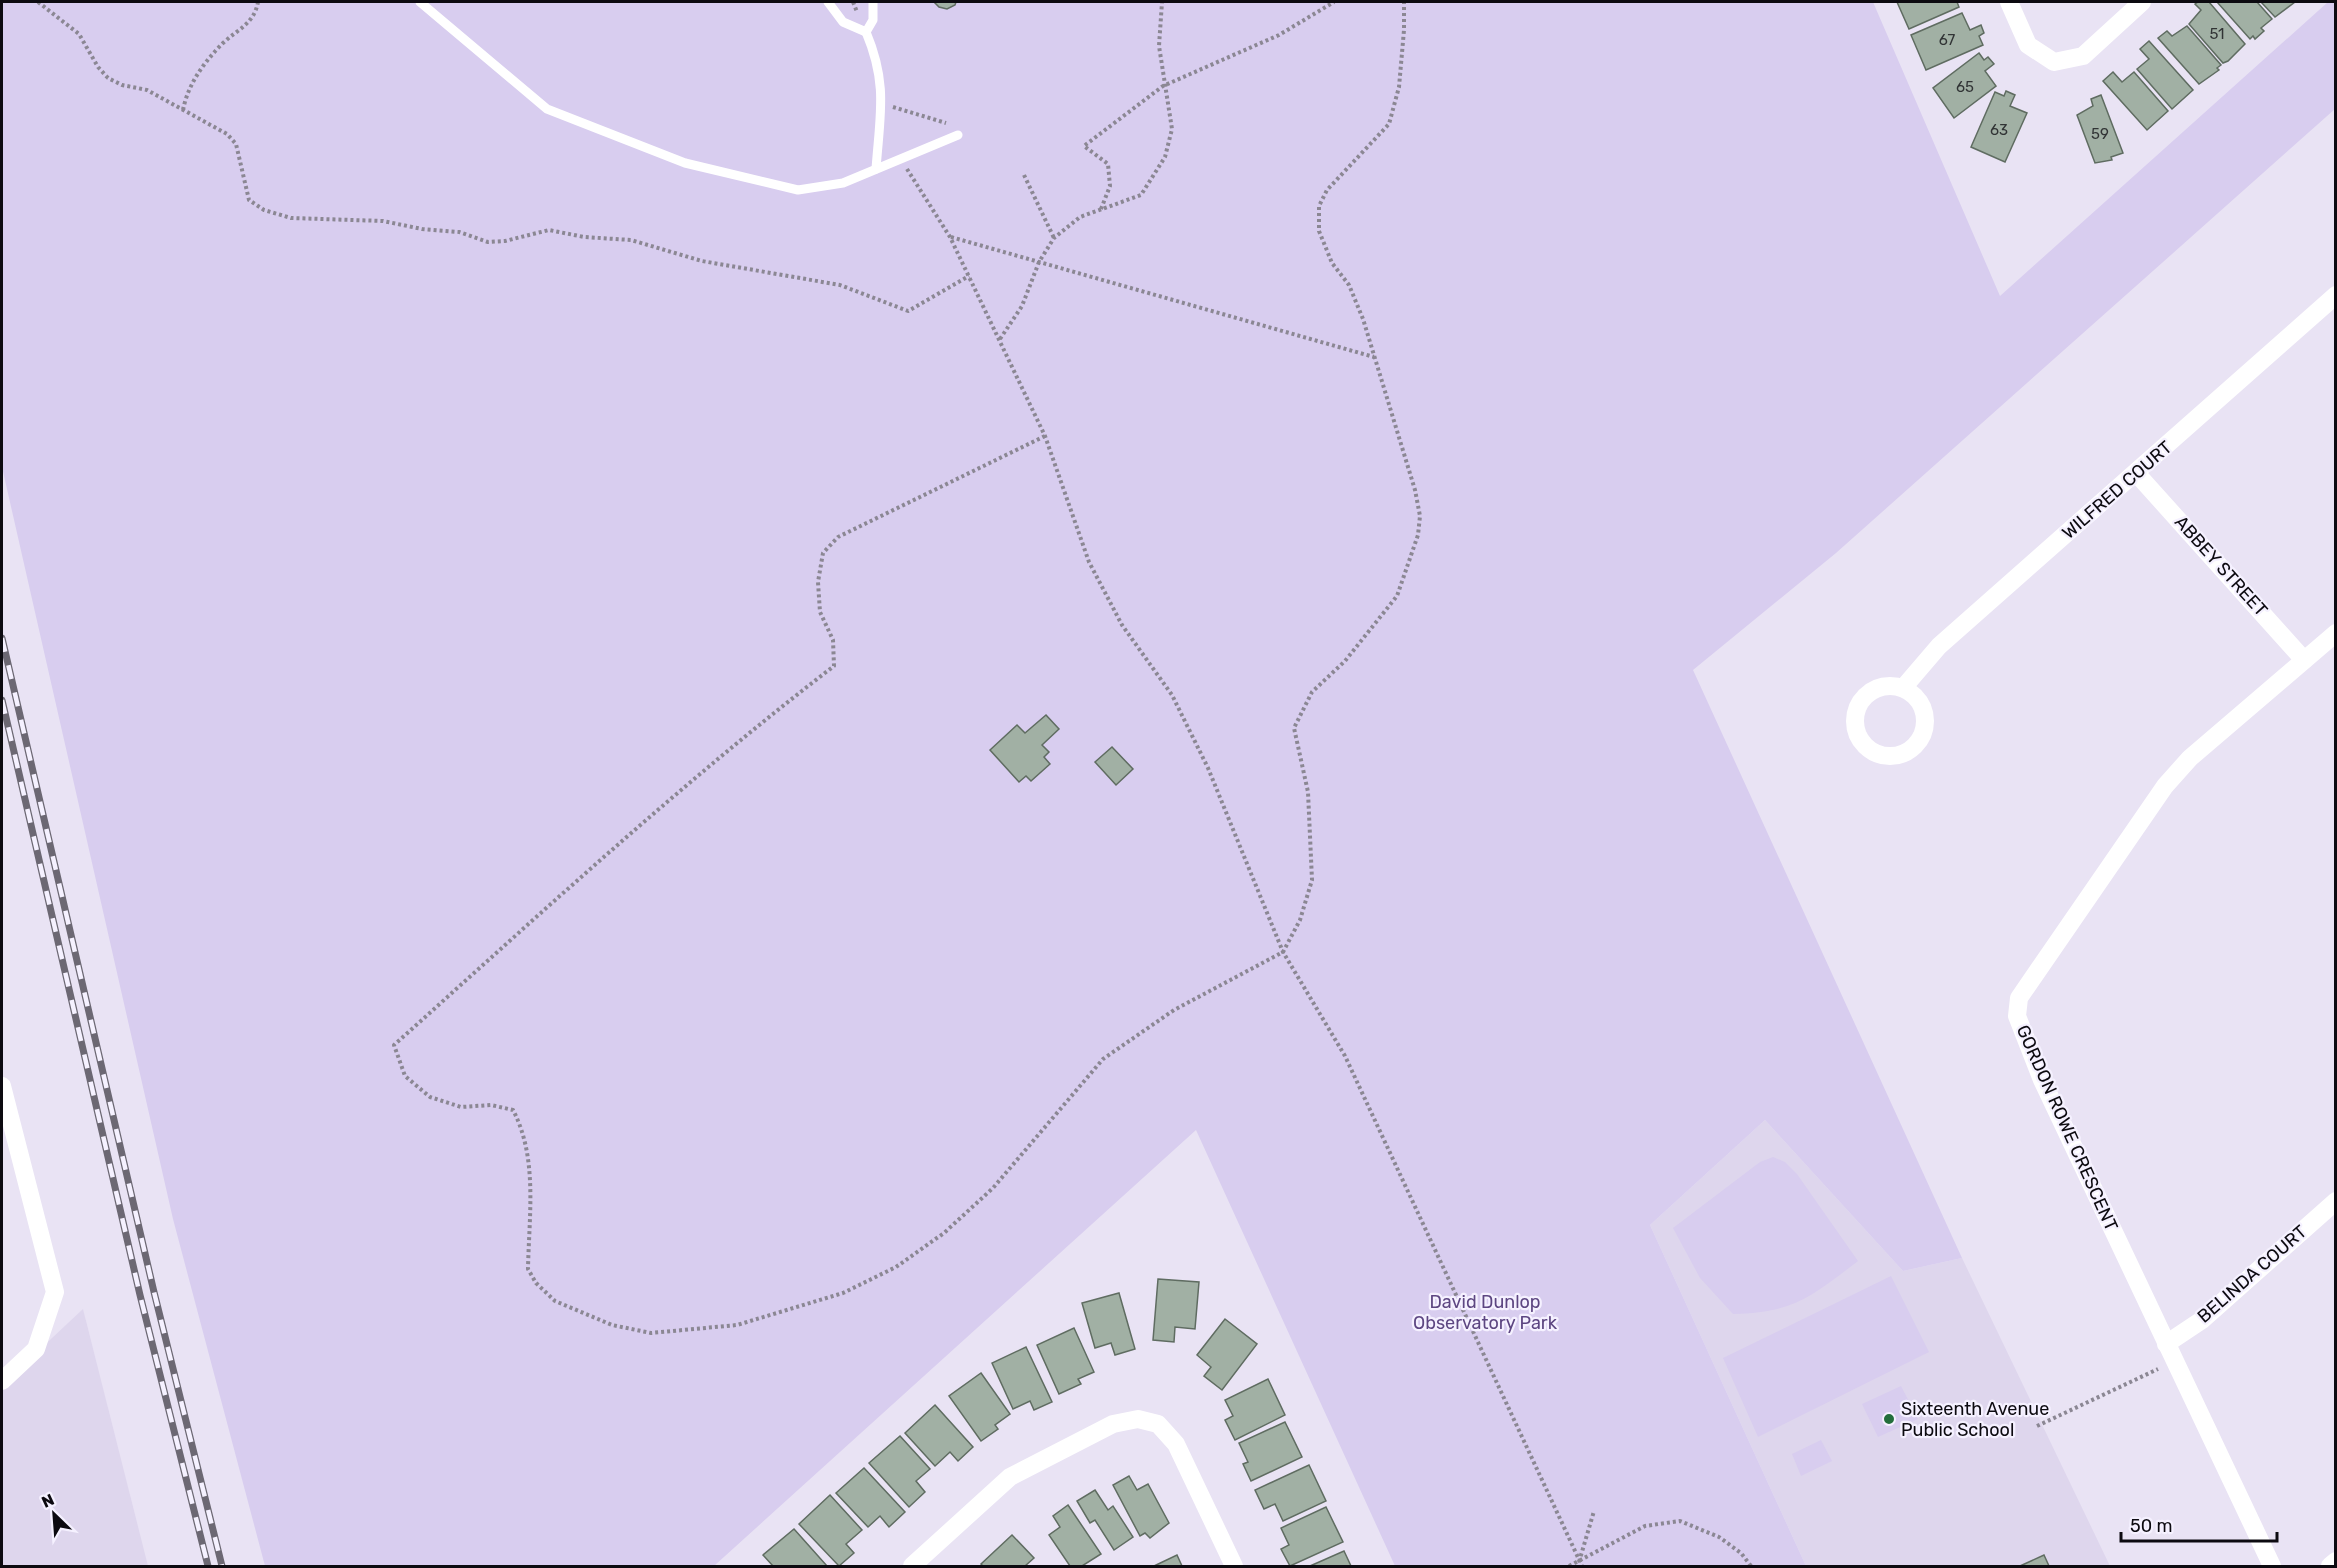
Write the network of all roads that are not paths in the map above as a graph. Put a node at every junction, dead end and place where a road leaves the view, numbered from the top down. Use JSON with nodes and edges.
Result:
{"nodes":[{"id":1,"x":420,"y":2,"type":"edge"},
{"id":2,"x":828,"y":2,"type":"edge"},
{"id":3,"x":873,"y":2,"type":"edge"},
{"id":4,"x":2009,"y":2,"type":"edge"},
{"id":5,"x":2142,"y":2,"type":"edge"},
{"id":6,"x":866,"y":32,"type":"junction"},
{"id":7,"x":958,"y":135,"type":"dead end"},
{"id":8,"x":876,"y":169,"type":"junction"},
{"id":9,"x":2336,"y":294,"type":"edge"},
{"id":10,"x":2137,"y":474,"type":"junction"},
{"id":11,"x":2336,"y":633,"type":"edge"},
{"id":12,"x":2304,"y":660,"type":"junction"},
{"id":13,"x":1903,"y":688,"type":"dead end"},
{"id":14,"x":2,"y":1086,"type":"edge"},
{"id":15,"x":7,"y":1133,"type":"edge"},
{"id":16,"x":2336,"y":1201,"type":"edge"},
{"id":17,"x":2166,"y":1344,"type":"junction"},
{"id":18,"x":2,"y":1381,"type":"edge"},
{"id":19,"x":2336,"y":1561,"type":"edge"},
{"id":20,"x":912,"y":1566,"type":"edge"},
{"id":21,"x":1234,"y":1566,"type":"edge"},
{"id":22,"x":2272,"y":1566,"type":"edge"},
{"id":23,"x":2330,"y":1566,"type":"edge"}],
"edges":[{"from":1,"to":8,"type":"lane"},
{"from":2,"to":6,"type":"lane"},
{"from":3,"to":6,"type":"lane"},
{"from":4,"to":5,"type":"street"},
{"from":6,"to":8,"type":"lane"},
{"from":7,"to":8,"type":"lane"},
{"from":9,"to":10,"type":"street","name":"WILFRED COURT"},
{"from":10,"to":12,"type":"street","name":"ABBEY STREET"},
{"from":10,"to":13,"type":"street","name":"WILFRED COURT"},
{"from":11,"to":12,"type":"street","name":"GORDON ROWE CRESCENT"},
{"from":12,"to":17,"type":"street","name":"GORDON ROWE CRESCENT"},
{"from":14,"to":15,"type":"street"},
{"from":15,"to":18,"type":"street"},
{"from":16,"to":17,"type":"street","name":"BELINDA COURT"},
{"from":17,"to":22,"type":"street","name":"GORDON ROWE CRESCENT"},
{"from":19,"to":23,"type":"street"},
{"from":20,"to":21,"type":"street"}]}
